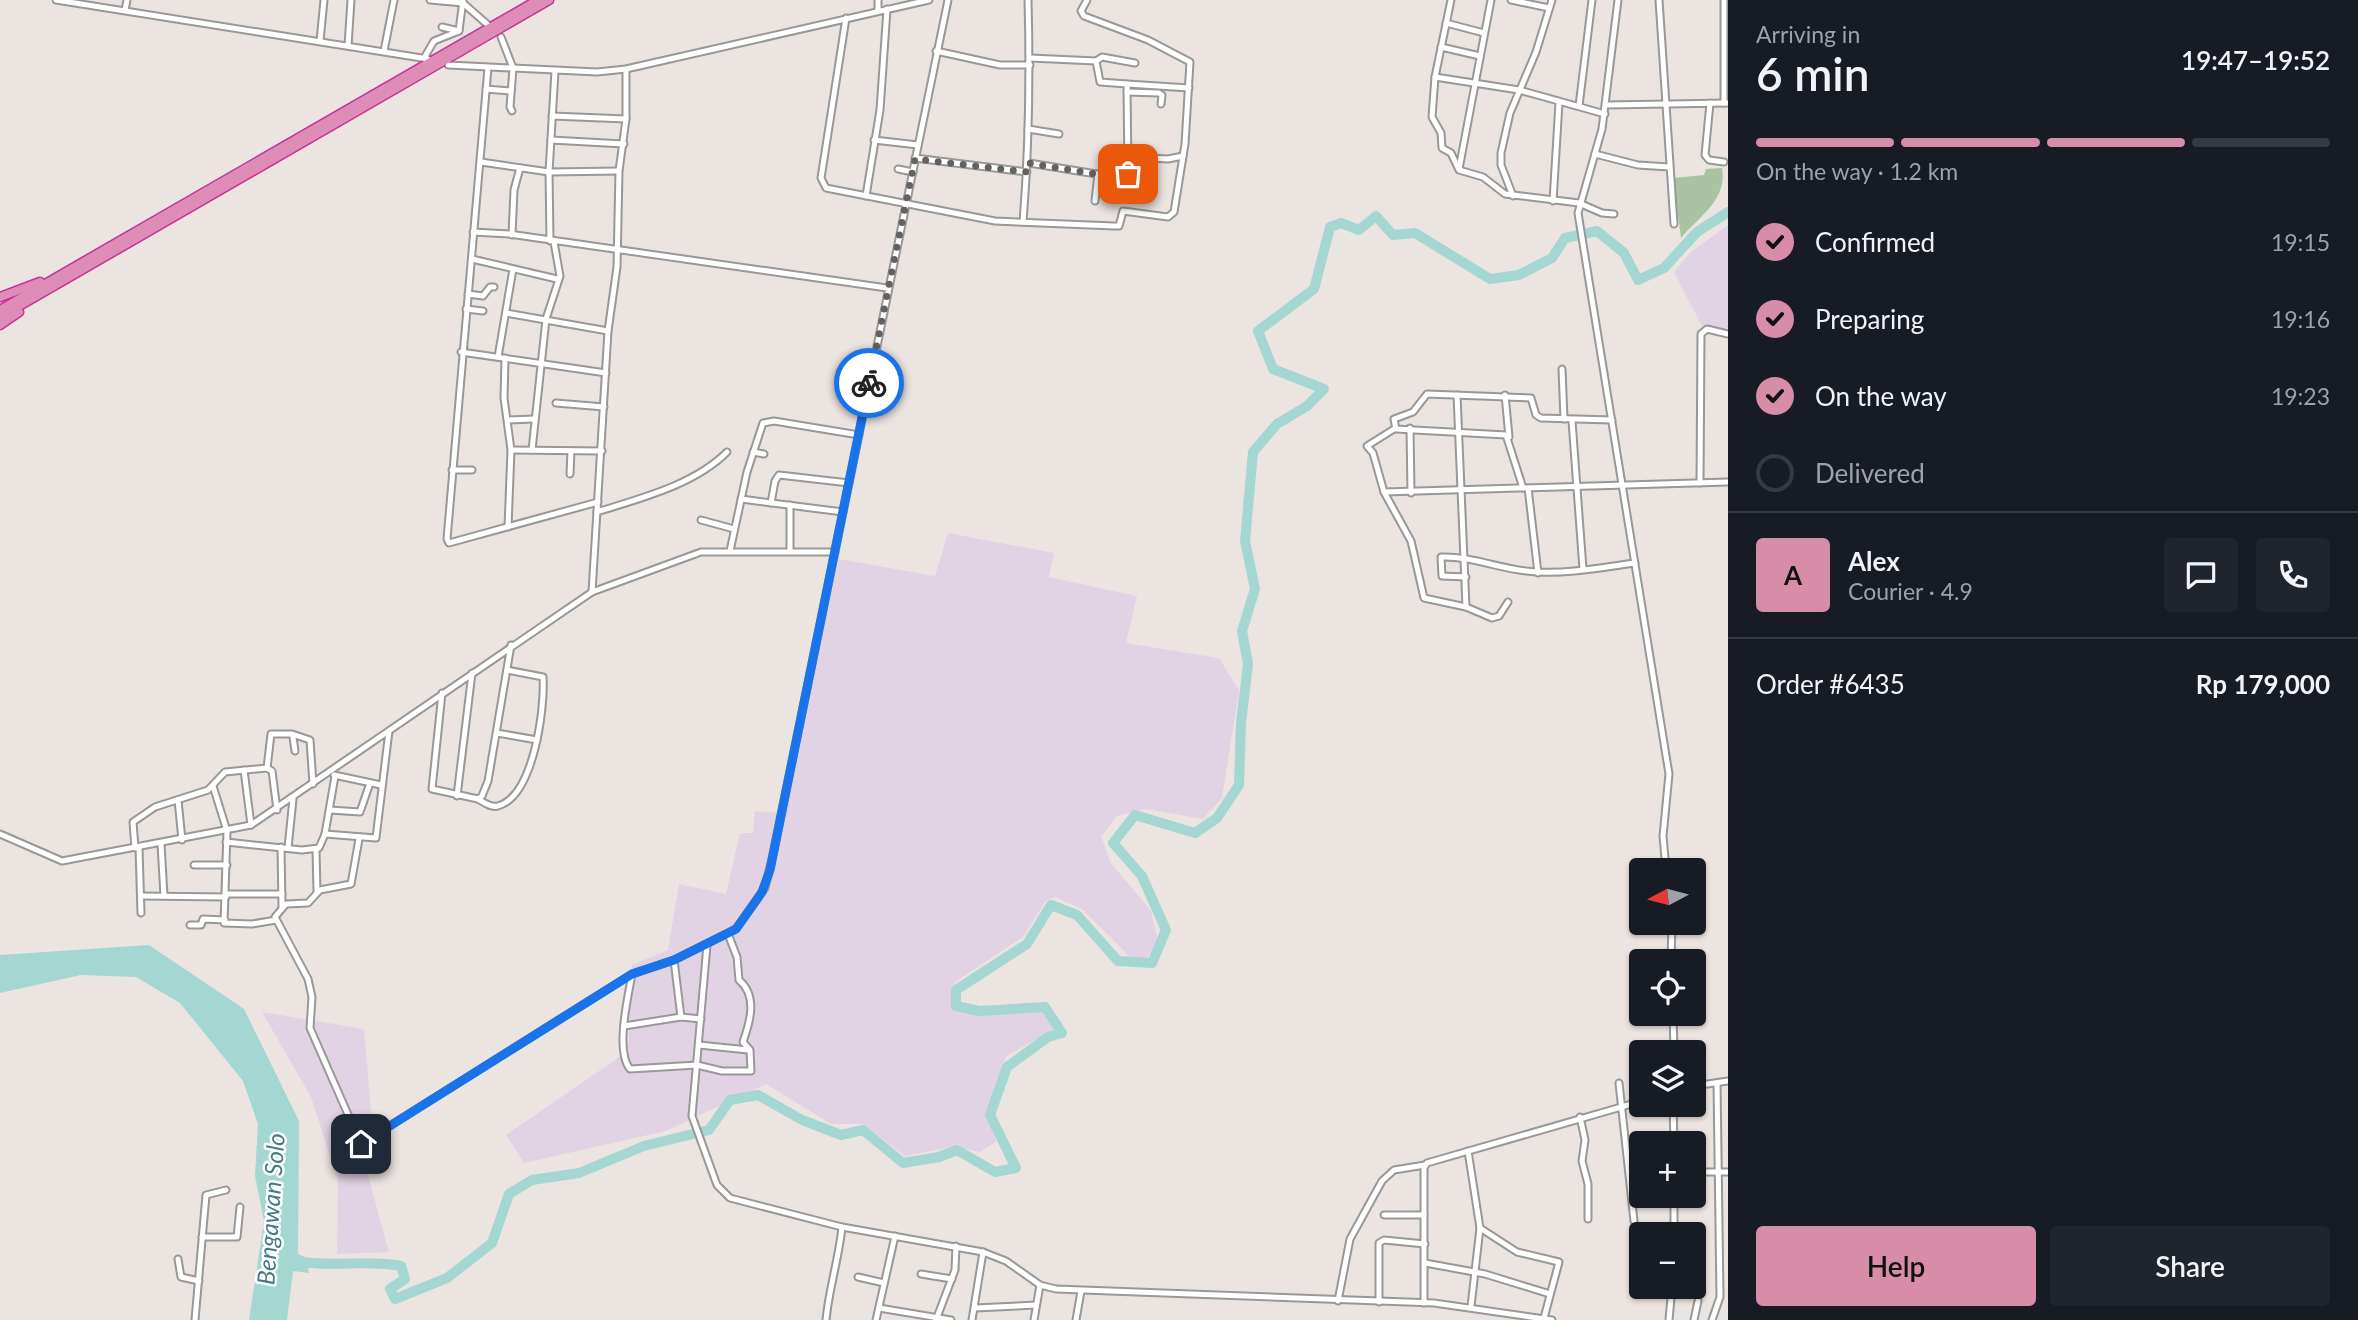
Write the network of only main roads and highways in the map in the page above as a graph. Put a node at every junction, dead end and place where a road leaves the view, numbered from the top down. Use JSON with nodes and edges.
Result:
{"nodes":[{"id":1,"x":538,"y":0,"type":"edge"},
{"id":2,"x":549,"y":0,"type":"edge"},
{"id":3,"x":68,"y":271,"type":"junction"},
{"id":4,"x":0,"y":297,"type":"edge"},
{"id":5,"x":38,"y":297,"type":"junction"},
{"id":6,"x":0,"y":310,"type":"edge"},
{"id":7,"x":0,"y":317,"type":"edge"},
{"id":8,"x":0,"y":325,"type":"edge"}],
"edges":[{"from":1,"to":3,"type":"highway"},
{"from":2,"to":5,"type":"highway"},
{"from":3,"to":4,"type":"highway"},
{"from":3,"to":6,"type":"highway"},
{"from":5,"to":7,"type":"highway"},
{"from":5,"to":8,"type":"highway"}]}
